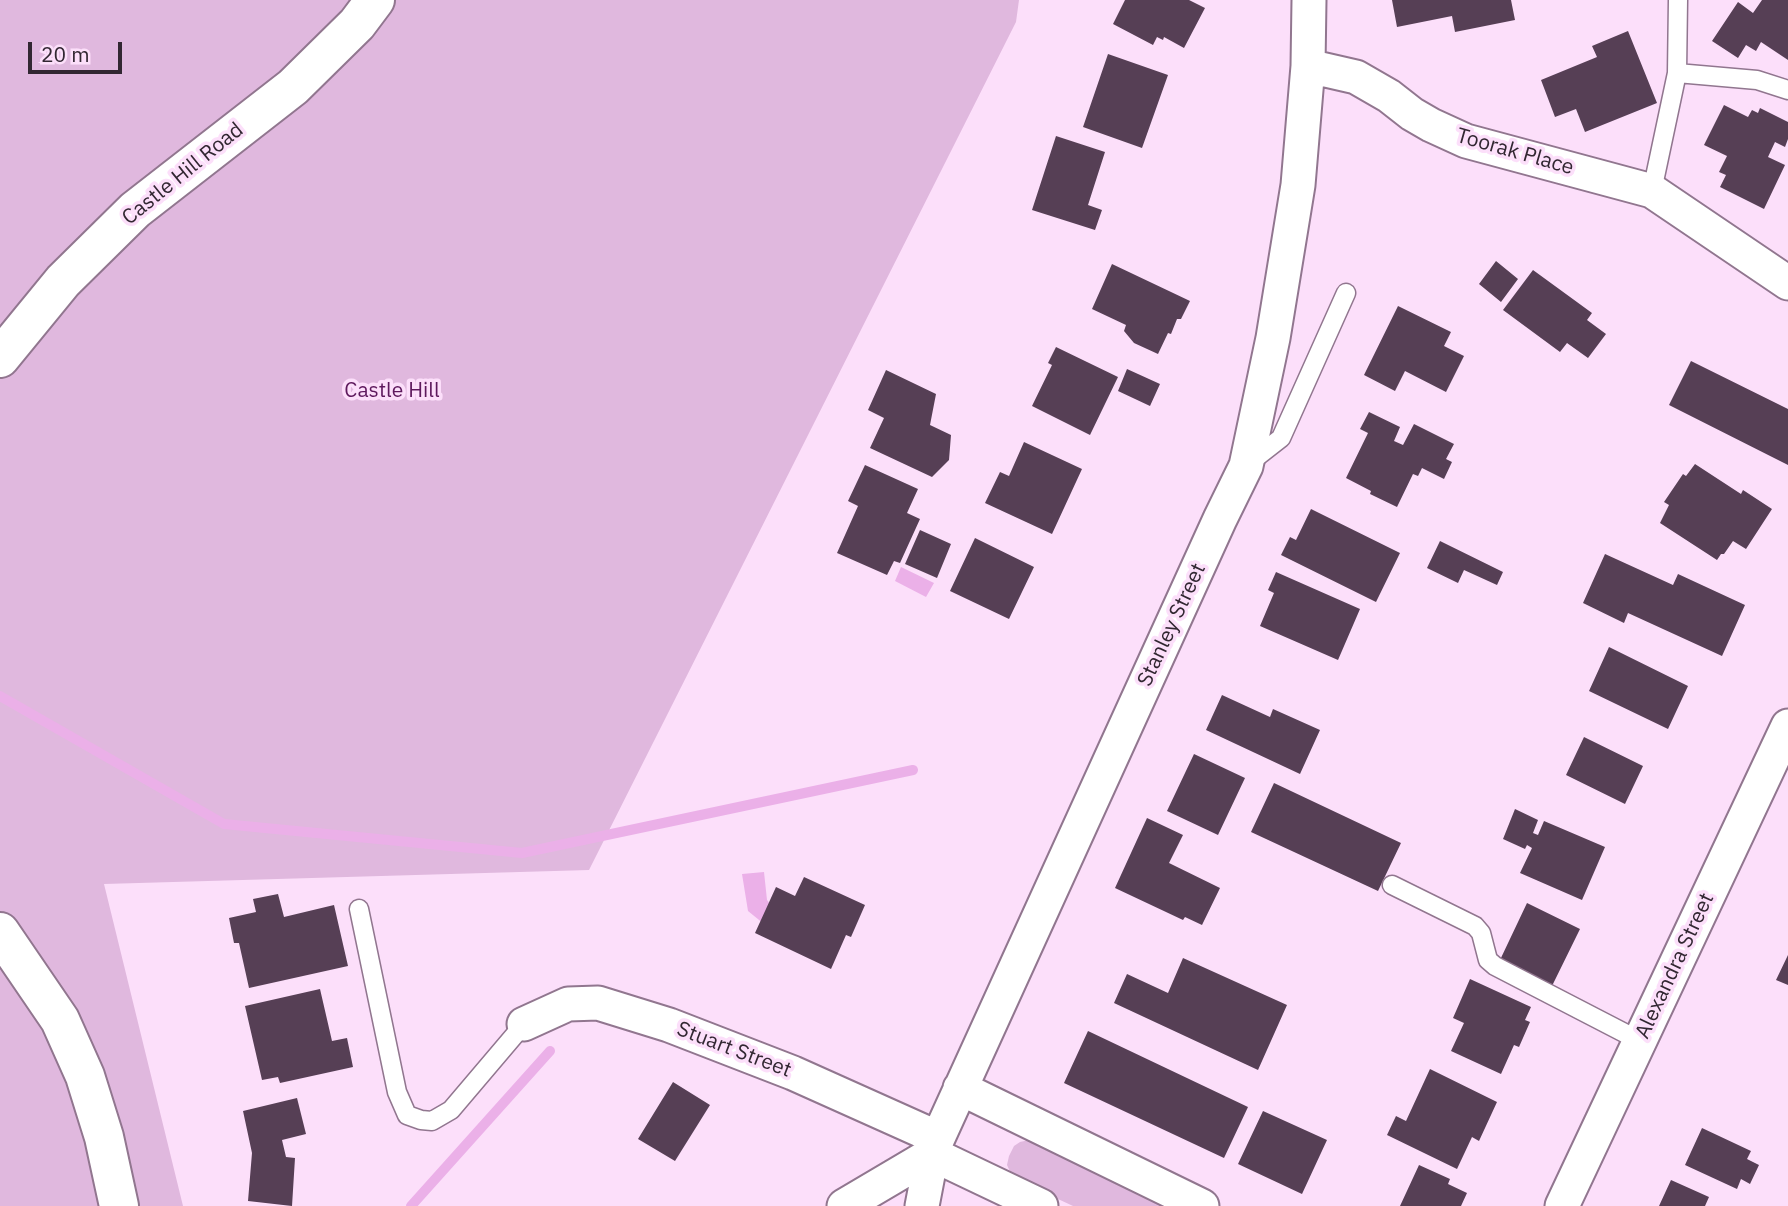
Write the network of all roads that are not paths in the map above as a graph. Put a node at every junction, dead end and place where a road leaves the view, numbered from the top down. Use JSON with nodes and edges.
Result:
{"nodes":[{"id":1,"x":375,"y":0,"type":"edge"},
{"id":2,"x":1309,"y":0,"type":"edge"},
{"id":3,"x":1678,"y":0,"type":"edge"},
{"id":4,"x":1308,"y":66,"type":"junction"},
{"id":5,"x":1676,"y":73,"type":"junction"},
{"id":6,"x":1788,"y":90,"type":"edge"},
{"id":7,"x":1652,"y":191,"type":"junction"},
{"id":8,"x":1788,"y":283,"type":"edge"},
{"id":9,"x":1346,"y":293,"type":"dead end"},
{"id":10,"x":0,"y":358,"type":"edge"},
{"id":11,"x":1246,"y":466,"type":"junction"},
{"id":12,"x":1788,"y":726,"type":"edge"},
{"id":13,"x":1392,"y":885,"type":"dead end"},
{"id":14,"x":359,"y":909,"type":"dead end"},
{"id":15,"x":0,"y":932,"type":"edge"},
{"id":16,"x":524,"y":1024,"type":"joint"},
{"id":17,"x":1640,"y":1041,"type":"junction"},
{"id":18,"x":960,"y":1088,"type":"junction"},
{"id":19,"x":935,"y":1146,"type":"junction"},
{"id":20,"x":120,"y":1206,"type":"edge"},
{"id":21,"x":844,"y":1206,"type":"edge"},
{"id":22,"x":922,"y":1206,"type":"edge"},
{"id":23,"x":1041,"y":1206,"type":"edge"},
{"id":24,"x":1202,"y":1206,"type":"edge"},
{"id":25,"x":1562,"y":1206,"type":"edge"}],
"edges":[{"from":1,"to":10,"type":"main road","name":"Castle Hill Road"},
{"from":2,"to":4,"type":"street","name":"Stanley Street"},
{"from":3,"to":5,"type":"lane"},
{"from":4,"to":7,"type":"street","name":"Toorak Place"},
{"from":4,"to":11,"type":"street","name":"Stanley Street"},
{"from":5,"to":6,"type":"lane"},
{"from":5,"to":7,"type":"lane"},
{"from":7,"to":8,"type":"street","name":"Toorak Place"},
{"from":9,"to":11,"type":"lane"},
{"from":11,"to":18,"type":"street","name":"Stanley Street"},
{"from":12,"to":17,"type":"street","name":"Alexandra Street"},
{"from":13,"to":17,"type":"lane"},
{"from":14,"to":16,"type":"lane"},
{"from":15,"to":20,"type":"main road"},
{"from":16,"to":19,"type":"street","name":"Stuart Street"},
{"from":17,"to":25,"type":"street","name":"Alexandra Street"},
{"from":18,"to":19,"type":"street","name":"Stanley Street"},
{"from":18,"to":24,"type":"street"},
{"from":19,"to":21,"type":"street"},
{"from":19,"to":22,"type":"street","name":"Stanley Street"},
{"from":19,"to":23,"type":"street","name":"Stuart Street"}]}
